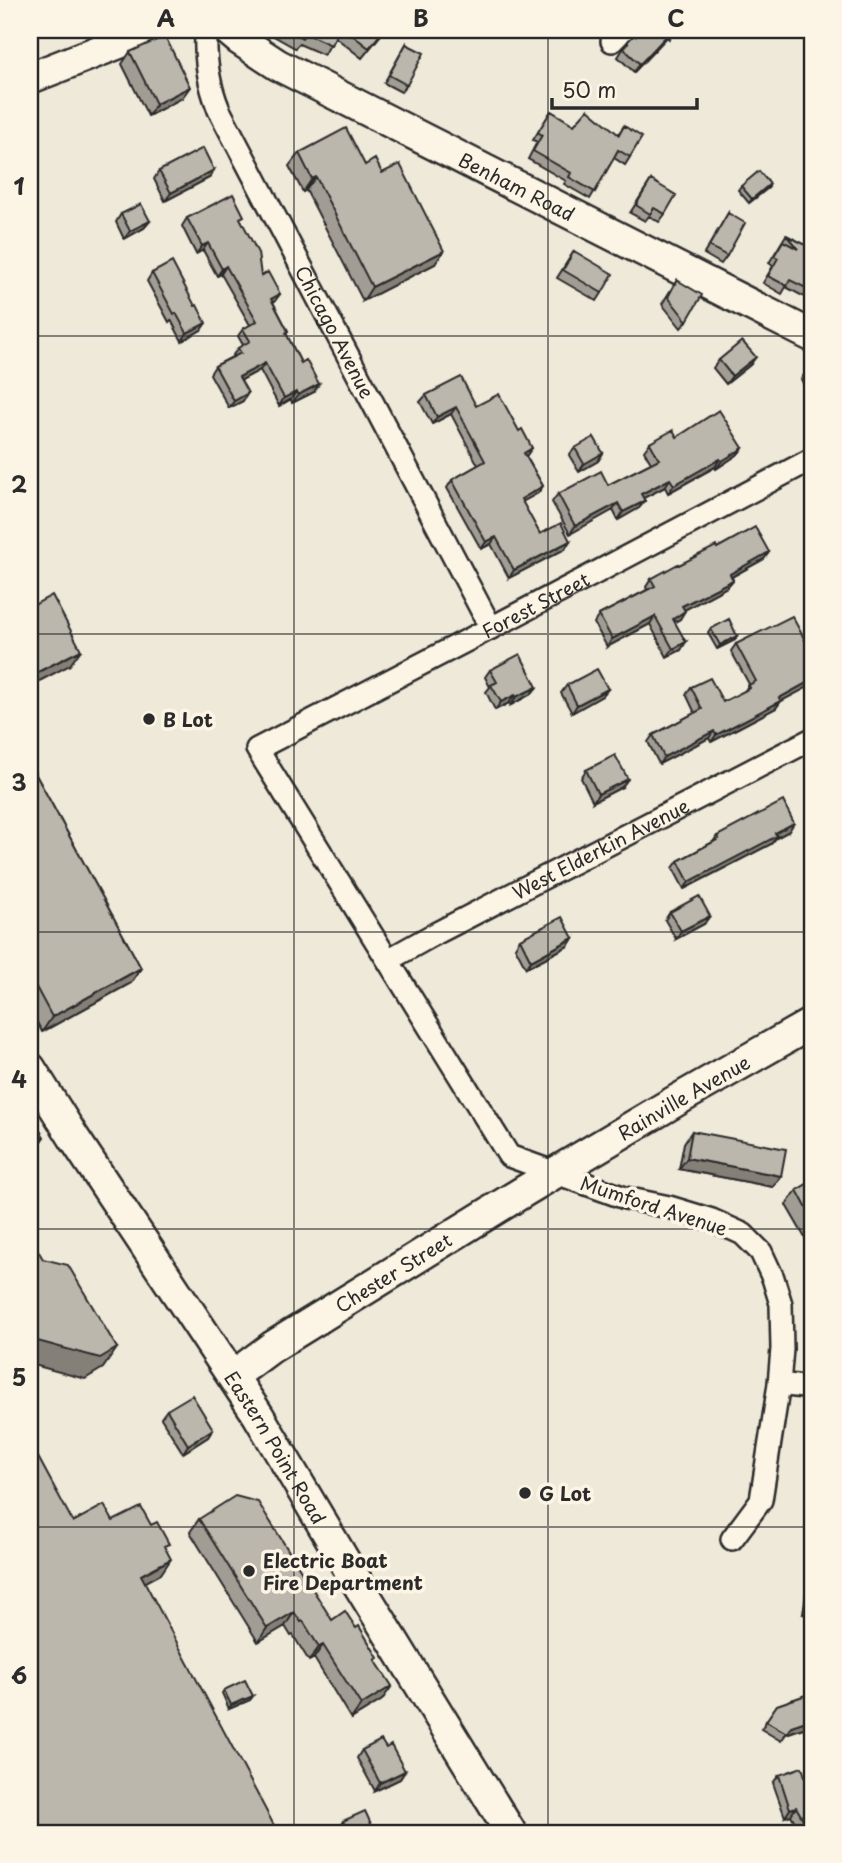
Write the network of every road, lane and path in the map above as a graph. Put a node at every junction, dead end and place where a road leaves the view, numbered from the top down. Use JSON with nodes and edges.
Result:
{"nodes":[{"id":1,"x":152,"y":30,"type":"edge"},
{"id":2,"x":206,"y":30,"type":"edge"},
{"id":3,"x":228,"y":30,"type":"edge"},
{"id":4,"x":30,"y":78,"type":"edge"},
{"id":5,"x":812,"y":335,"type":"edge"},
{"id":6,"x":812,"y":459,"type":"edge"},
{"id":7,"x":491,"y":628,"type":"junction"},
{"id":8,"x":812,"y":739,"type":"edge"},
{"id":9,"x":257,"y":749,"type":"joint"},
{"id":10,"x":388,"y":960,"type":"junction"},
{"id":11,"x":812,"y":1023,"type":"edge"},
{"id":12,"x":30,"y":1068,"type":"edge"},
{"id":13,"x":556,"y":1172,"type":"junction"},
{"id":14,"x":233,"y":1376,"type":"junction"},
{"id":15,"x":779,"y":1384,"type":"junction"},
{"id":16,"x":812,"y":1388,"type":"edge"},
{"id":17,"x":732,"y":1539,"type":"dead end"},
{"id":18,"x":511,"y":1833,"type":"edge"}],
"edges":[{"from":1,"to":4,"type":"main road"},
{"from":2,"to":7,"type":"street","name":"Chicago Avenue"},
{"from":3,"to":5,"type":"main road","name":"Benham Road"},
{"from":6,"to":7,"type":"street","name":"Forest Street"},
{"from":7,"to":9,"type":"street","name":"Forest Street"},
{"from":8,"to":10,"type":"street","name":"West Elderkin Avenue"},
{"from":9,"to":10,"type":"street","name":"Mumford Avenue"},
{"from":10,"to":13,"type":"street","name":"Mumford Avenue"},
{"from":11,"to":13,"type":"main road","name":"Rainville Avenue"},
{"from":12,"to":14,"type":"main road","name":"Eastern Point Road"},
{"from":13,"to":14,"type":"main road","name":"Chester Street"},
{"from":13,"to":15,"type":"street","name":"Mumford Avenue"},
{"from":14,"to":18,"type":"main road","name":"Eastern Point Road"},
{"from":15,"to":16,"type":"street"},
{"from":15,"to":17,"type":"street","name":"Mumford Avenue"}]}
